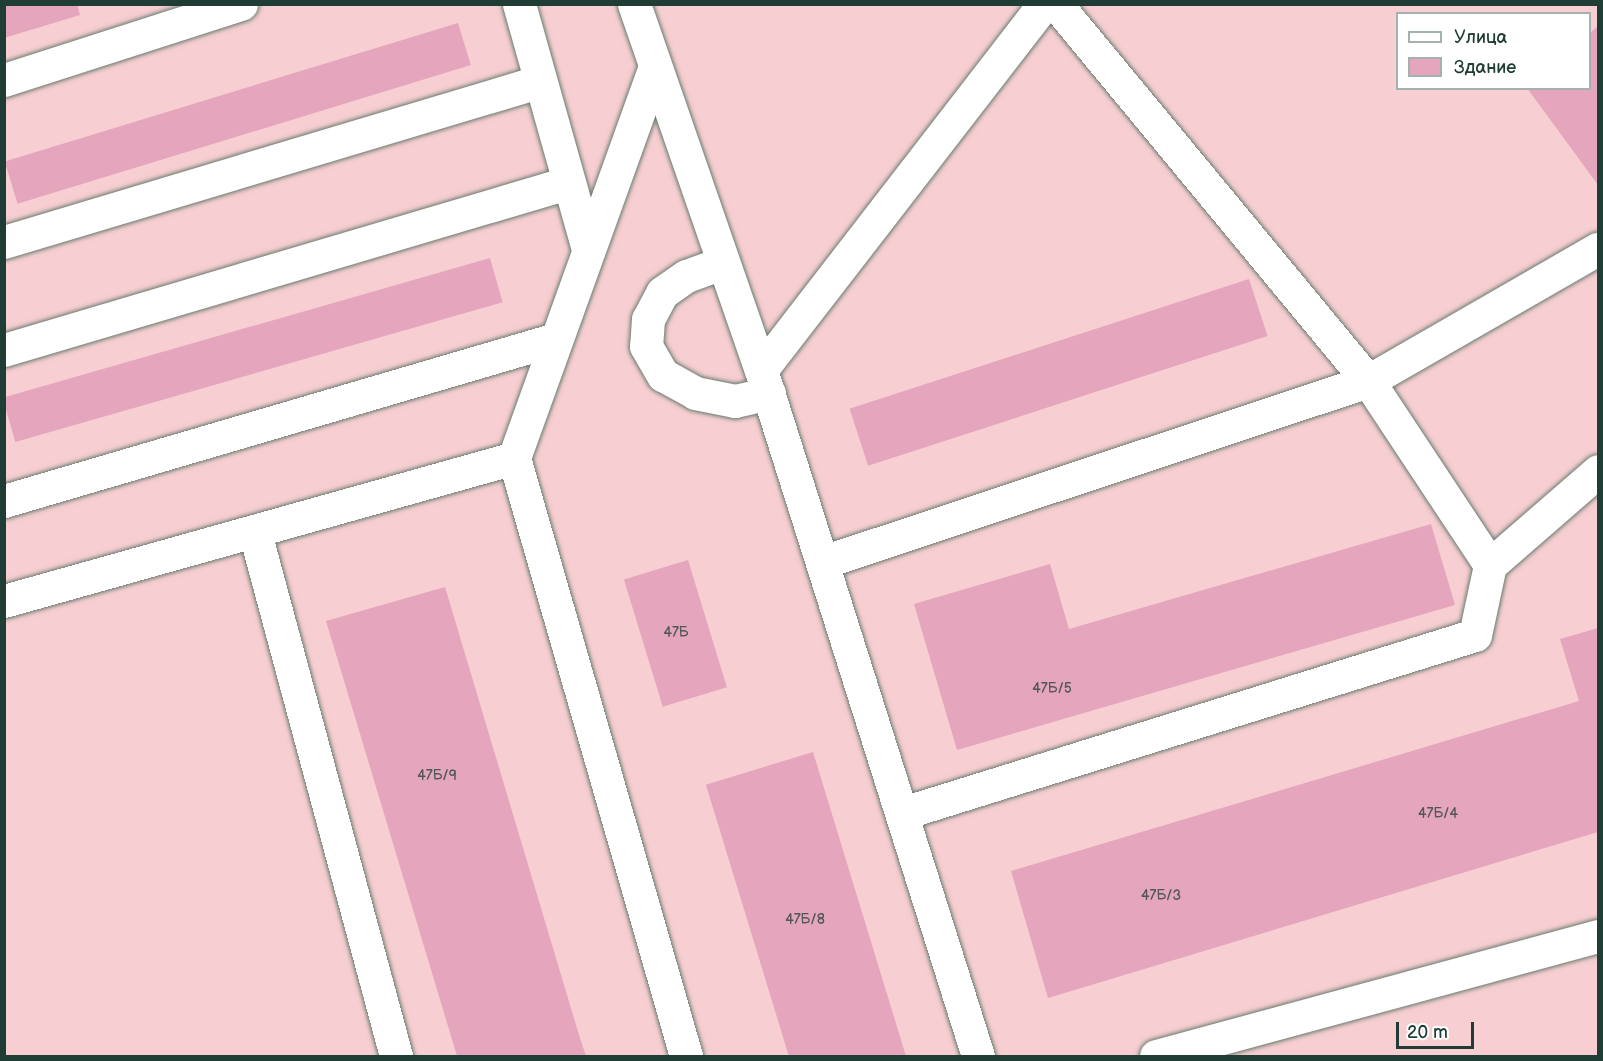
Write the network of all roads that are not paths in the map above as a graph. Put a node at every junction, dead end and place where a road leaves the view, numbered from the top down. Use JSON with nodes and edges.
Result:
{"nodes":[{"id":1,"x":519,"y":4,"type":"edge"},
{"id":2,"x":634,"y":4,"type":"edge"},
{"id":3,"x":1044,"y":4,"type":"edge"},
{"id":4,"x":1056,"y":4,"type":"edge"},
{"id":5,"x":237,"y":5,"type":"edge"},
{"id":6,"x":654,"y":70,"type":"junction"},
{"id":7,"x":4,"y":80,"type":"edge"},
{"id":8,"x":538,"y":82,"type":"junction"},
{"id":9,"x":567,"y":183,"type":"junction"},
{"id":10,"x":4,"y":242,"type":"edge"},
{"id":11,"x":588,"y":249,"type":"junction"},
{"id":12,"x":1599,"y":249,"type":"edge"},
{"id":13,"x":722,"y":263,"type":"junction"},
{"id":14,"x":556,"y":339,"type":"junction"},
{"id":15,"x":4,"y":350,"type":"edge"},
{"id":16,"x":1368,"y":381,"type":"junction"},
{"id":17,"x":765,"y":382,"type":"junction"},
{"id":18,"x":514,"y":458,"type":"junction"},
{"id":19,"x":1599,"y":471,"type":"edge"},
{"id":20,"x":4,"y":501,"type":"edge"},
{"id":21,"x":255,"y":533,"type":"junction"},
{"id":22,"x":823,"y":562,"type":"junction"},
{"id":23,"x":1490,"y":565,"type":"junction"},
{"id":24,"x":4,"y":601,"type":"edge"},
{"id":25,"x":903,"y":813,"type":"junction"},
{"id":26,"x":1599,"y":936,"type":"edge"},
{"id":27,"x":396,"y":1056,"type":"edge"},
{"id":28,"x":686,"y":1056,"type":"edge"},
{"id":29,"x":978,"y":1056,"type":"edge"},
{"id":30,"x":1156,"y":1056,"type":"edge"}],
"edges":[{"from":1,"to":8,"type":"lane"},
{"from":2,"to":6,"type":"lane"},
{"from":3,"to":17,"type":"lane"},
{"from":4,"to":16,"type":"lane"},
{"from":5,"to":7,"type":"lane"},
{"from":6,"to":11,"type":"lane"},
{"from":6,"to":13,"type":"lane"},
{"from":8,"to":9,"type":"lane"},
{"from":8,"to":10,"type":"lane"},
{"from":9,"to":11,"type":"lane"},
{"from":9,"to":15,"type":"lane"},
{"from":11,"to":14,"type":"lane"},
{"from":12,"to":16,"type":"lane"},
{"from":13,"to":17,"type":"lane"},
{"from":13,"to":17,"type":"lane"},
{"from":14,"to":18,"type":"lane"},
{"from":14,"to":20,"type":"lane"},
{"from":16,"to":22,"type":"lane"},
{"from":16,"to":23,"type":"lane"},
{"from":17,"to":22,"type":"lane"},
{"from":18,"to":21,"type":"lane"},
{"from":18,"to":28,"type":"lane"},
{"from":19,"to":23,"type":"lane"},
{"from":21,"to":24,"type":"lane"},
{"from":21,"to":27,"type":"lane"},
{"from":22,"to":25,"type":"lane"},
{"from":23,"to":25,"type":"lane"},
{"from":25,"to":29,"type":"lane"},
{"from":26,"to":30,"type":"lane"}]}
